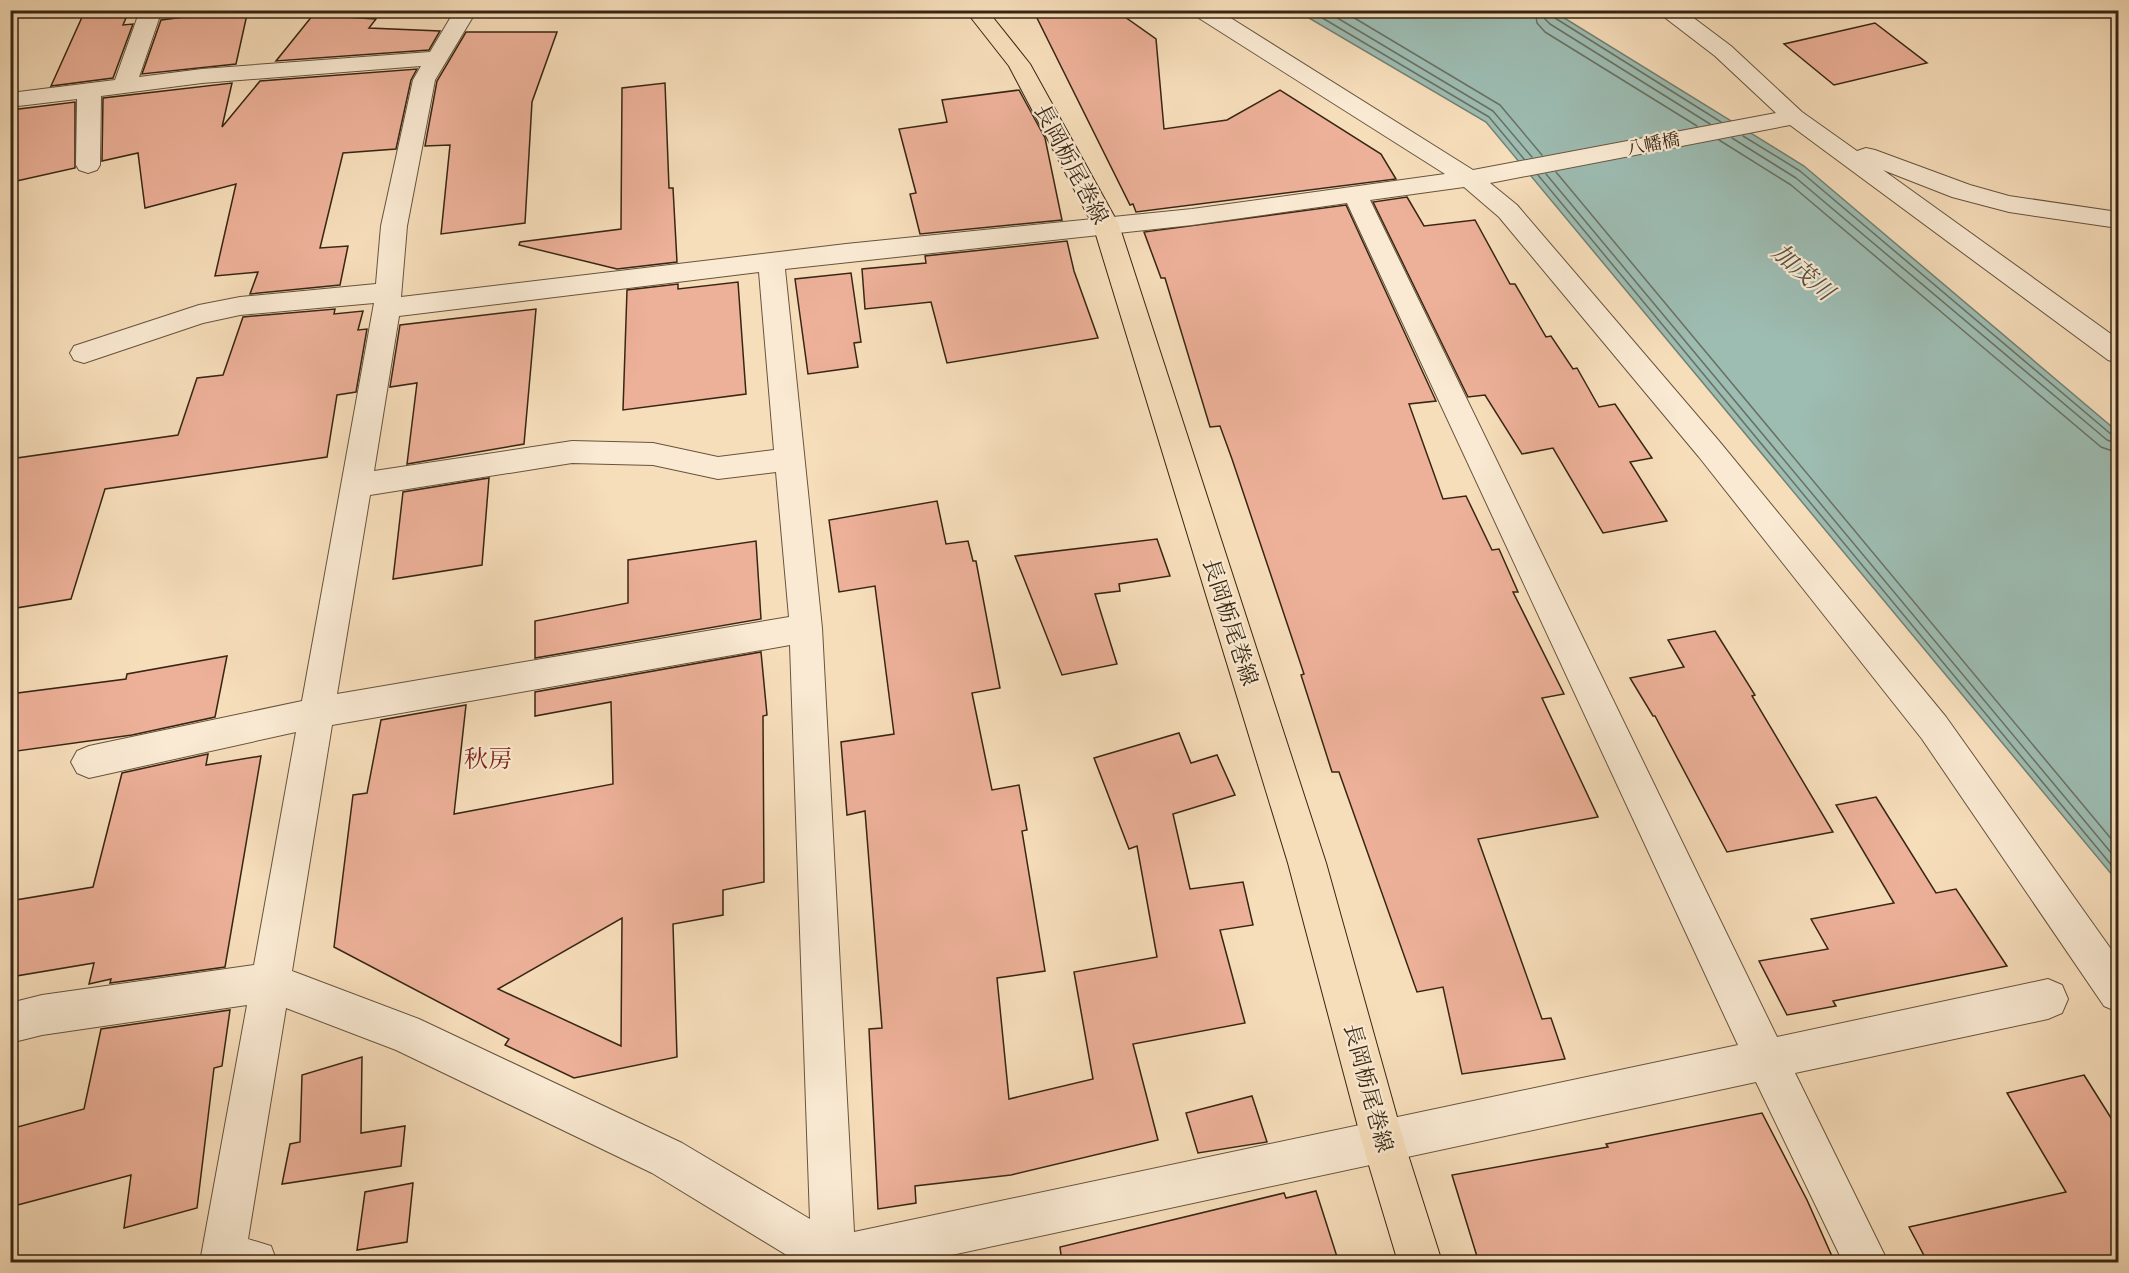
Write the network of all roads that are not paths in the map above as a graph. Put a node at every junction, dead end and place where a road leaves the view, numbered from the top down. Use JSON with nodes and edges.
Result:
{"nodes":[{"id":1,"x":151,"y":10,"type":"edge"},
{"id":2,"x":466,"y":10,"type":"edge"},
{"id":3,"x":975,"y":10,"type":"edge"},
{"id":4,"x":1202,"y":10,"type":"edge"},
{"id":5,"x":1676,"y":12,"type":"edge"},
{"id":6,"x":436,"y":58,"type":"junction"},
{"id":7,"x":125,"y":85,"type":"junction"},
{"id":8,"x":89,"y":90,"type":"junction"},
{"id":9,"x":10,"y":100,"type":"edge"},
{"id":10,"x":1794,"y":117,"type":"junction"},
{"id":11,"x":1823,"y":138,"type":"junction"},
{"id":12,"x":88,"y":165,"type":"dead end"},
{"id":13,"x":1469,"y":178,"type":"junction"},
{"id":14,"x":1355,"y":194,"type":"junction"},
{"id":15,"x":2118,"y":220,"type":"edge"},
{"id":16,"x":1106,"y":225,"type":"junction"},
{"id":17,"x":771,"y":262,"type":"junction"},
{"id":18,"x":388,"y":300,"type":"junction"},
{"id":19,"x":84,"y":352,"type":"dead end"},
{"id":20,"x":2118,"y":353,"type":"edge"},
{"id":21,"x":790,"y":459,"type":"junction"},
{"id":22,"x":357,"y":485,"type":"junction"},
{"id":23,"x":806,"y":628,"type":"junction"},
{"id":24,"x":316,"y":713,"type":"junction"},
{"id":25,"x":89,"y":762,"type":"dead end"},
{"id":26,"x":269,"y":982,"type":"junction"},
{"id":27,"x":2118,"y":992,"type":"edge"},
{"id":28,"x":2048,"y":999,"type":"dead end"},
{"id":29,"x":10,"y":1023,"type":"edge"},
{"id":30,"x":1766,"y":1059,"type":"junction"},
{"id":31,"x":1383,"y":1142,"type":"junction"},
{"id":32,"x":233,"y":1261,"type":"edge"},
{"id":33,"x":836,"y":1261,"type":"edge"},
{"id":34,"x":1420,"y":1263,"type":"edge"},
{"id":35,"x":1866,"y":1263,"type":"edge"}],
"edges":[{"from":1,"to":7,"type":"street"},
{"from":2,"to":6,"type":"street"},
{"from":3,"to":16,"type":"main road","name":"長岡栃尾巻線"},
{"from":4,"to":13,"type":"street"},
{"from":5,"to":10,"type":"street"},
{"from":6,"to":7,"type":"street"},
{"from":6,"to":18,"type":"street"},
{"from":7,"to":8,"type":"street"},
{"from":8,"to":9,"type":"street"},
{"from":8,"to":12,"type":"street"},
{"from":10,"to":11,"type":"street"},
{"from":10,"to":13,"type":"street","name":"八幡橋"},
{"from":11,"to":15,"type":"street"},
{"from":11,"to":20,"type":"street"},
{"from":13,"to":14,"type":"street","name":"八幡橋"},
{"from":13,"to":27,"type":"street"},
{"from":14,"to":16,"type":"street","name":"八幡橋"},
{"from":14,"to":30,"type":"street"},
{"from":16,"to":17,"type":"street","name":"八幡橋"},
{"from":16,"to":31,"type":"main road","name":"長岡栃尾巻線"},
{"from":17,"to":18,"type":"street","name":"八幡橋"},
{"from":17,"to":21,"type":"street"},
{"from":18,"to":19,"type":"street","name":"八幡橋"},
{"from":18,"to":22,"type":"street"},
{"from":21,"to":22,"type":"street"},
{"from":21,"to":23,"type":"street"},
{"from":22,"to":24,"type":"street"},
{"from":23,"to":24,"type":"street"},
{"from":23,"to":33,"type":"street"},
{"from":24,"to":25,"type":"street"},
{"from":24,"to":26,"type":"street"},
{"from":26,"to":29,"type":"street"},
{"from":26,"to":32,"type":"street"},
{"from":26,"to":33,"type":"street"},
{"from":28,"to":30,"type":"street"},
{"from":30,"to":31,"type":"street"},
{"from":30,"to":35,"type":"street"},
{"from":31,"to":33,"type":"street"},
{"from":31,"to":34,"type":"main road","name":"長岡栃尾巻線"}]}
